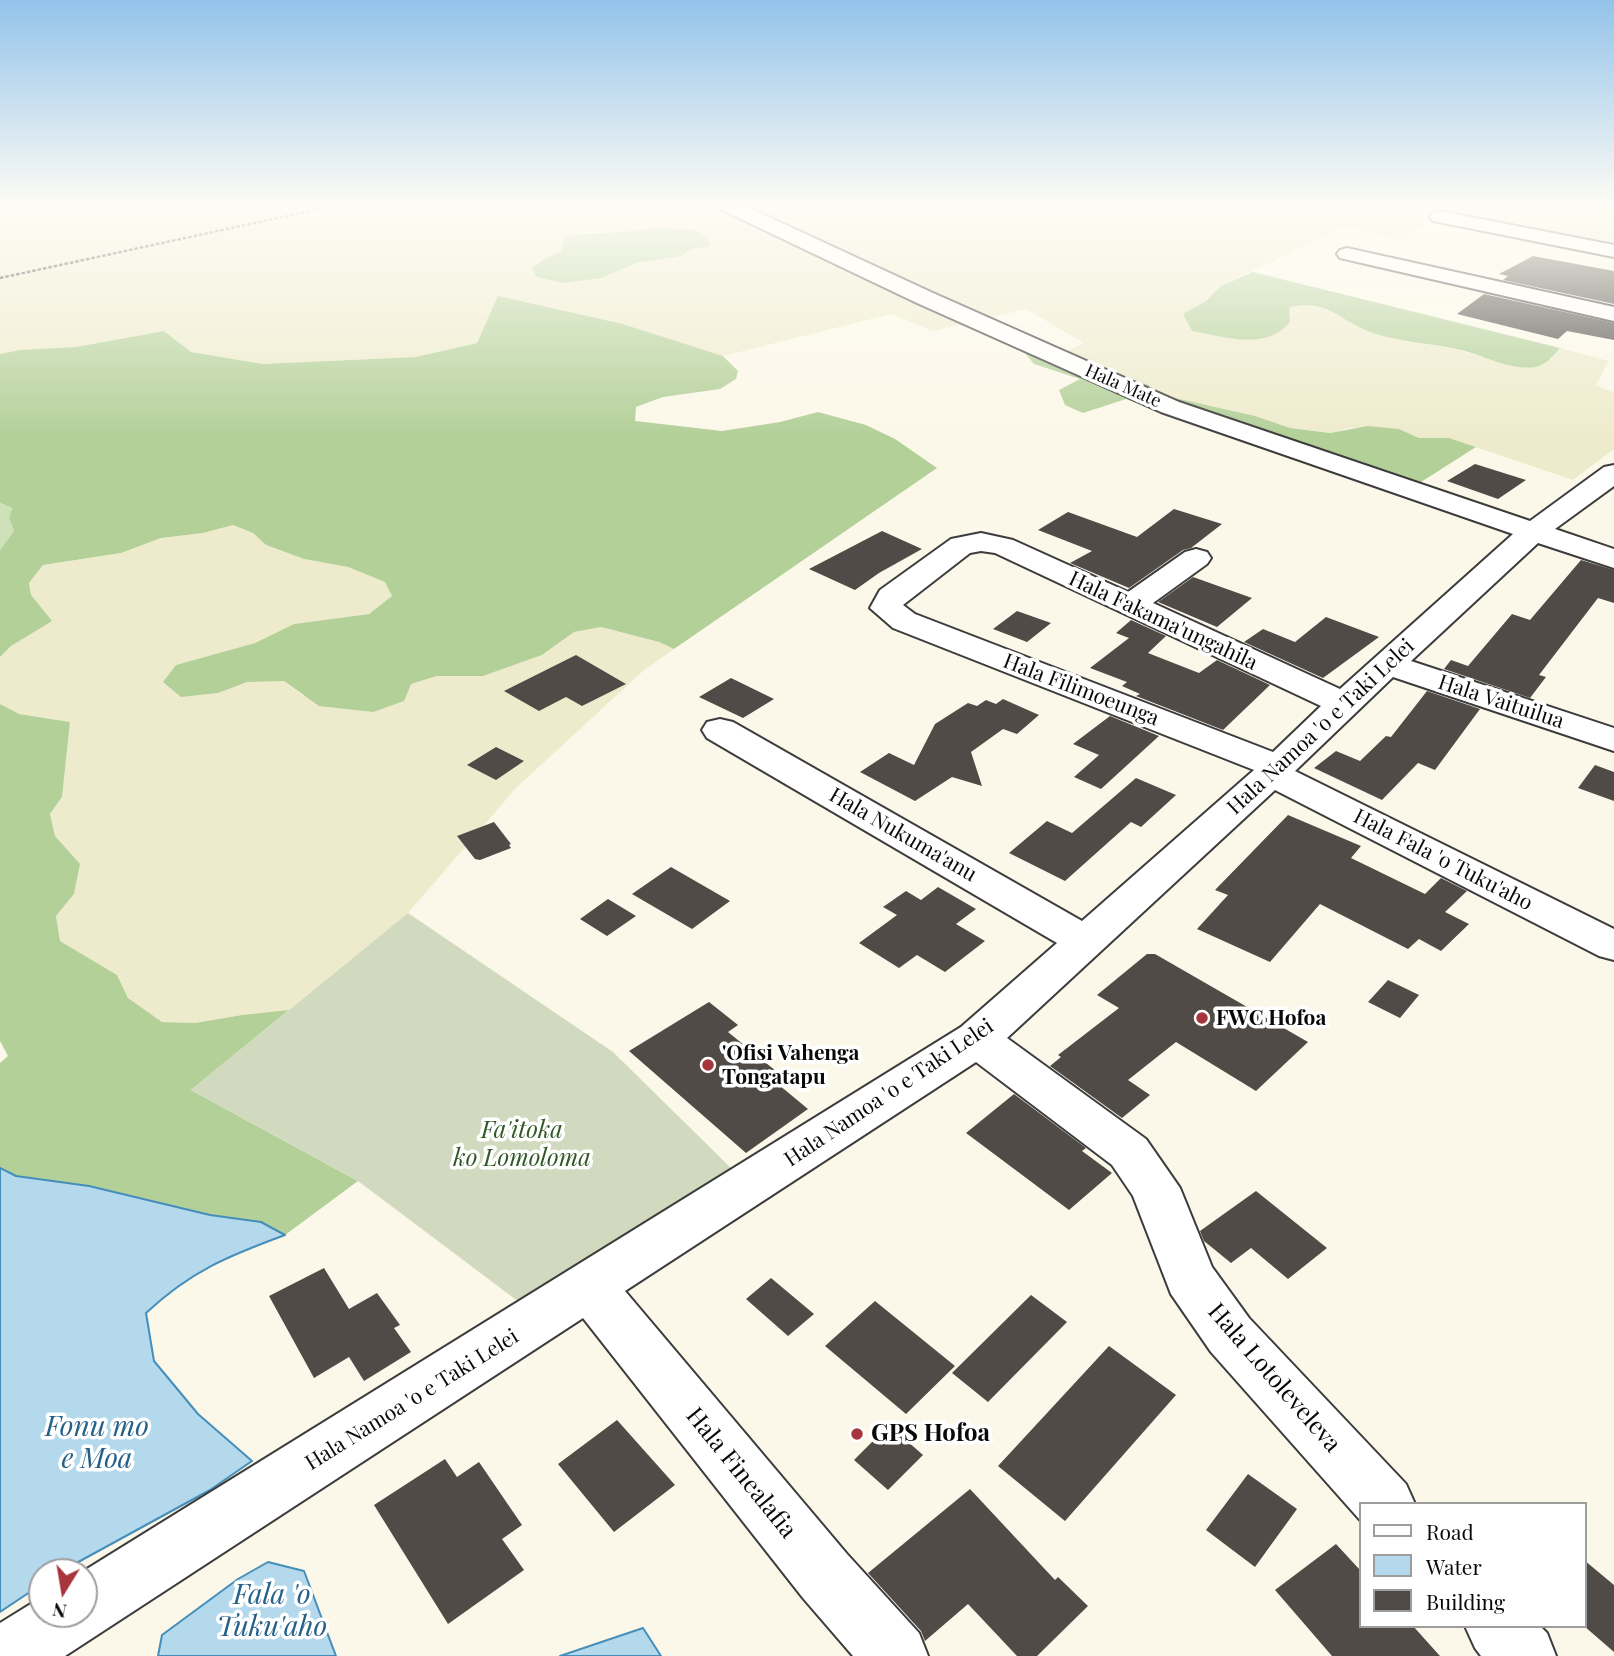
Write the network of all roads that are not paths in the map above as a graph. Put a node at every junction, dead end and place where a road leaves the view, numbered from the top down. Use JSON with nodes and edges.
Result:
{"nodes":[{"id":1,"x":892,"y":282,"type":"edge"},
{"id":2,"x":1473,"y":282,"type":"edge"},
{"id":3,"x":1614,"y":314,"type":"edge"},
{"id":4,"x":1614,"y":473,"type":"edge"},
{"id":5,"x":1534,"y":532,"type":"junction"},
{"id":6,"x":1196,"y":558,"type":"dead end"},
{"id":7,"x":1614,"y":559,"type":"edge"},
{"id":8,"x":1130,"y":606,"type":"junction"},
{"id":9,"x":886,"y":608,"type":"joint"},
{"id":10,"x":1388,"y":664,"type":"junction"},
{"id":11,"x":1344,"y":704,"type":"junction"},
{"id":12,"x":720,"y":730,"type":"dead end"},
{"id":13,"x":1614,"y":740,"type":"edge"},
{"id":14,"x":1275,"y":770,"type":"junction"},
{"id":15,"x":1086,"y":941,"type":"junction"},
{"id":16,"x":1614,"y":946,"type":"edge"},
{"id":17,"x":977,"y":1039,"type":"junction"},
{"id":18,"x":590,"y":1287,"type":"junction"},
{"id":19,"x":1383,"y":1502,"type":"edge"},
{"id":20,"x":98,"y":1598,"type":"edge"},
{"id":21,"x":51,"y":1628,"type":"edge"},
{"id":22,"x":1499,"y":1628,"type":"edge"},
{"id":23,"x":7,"y":1656,"type":"edge"},
{"id":24,"x":896,"y":1656,"type":"edge"},
{"id":25,"x":1524,"y":1656,"type":"edge"}],
"edges":[{"from":1,"to":5,"type":"street","name":"Hala Mate"},
{"from":2,"to":3,"type":"street"},
{"from":4,"to":5,"type":"street","name":"Hala Namoa 'o e Taki Lelei"},
{"from":5,"to":7,"type":"street","name":"Hala Mate"},
{"from":5,"to":10,"type":"street","name":"Hala Namoa 'o e Taki Lelei"},
{"from":6,"to":8,"type":"street"},
{"from":8,"to":9,"type":"street","name":"Hala Fakama'ungahila"},
{"from":8,"to":11,"type":"street","name":"Hala Fakama'ungahila"},
{"from":9,"to":14,"type":"street","name":"Hala Filimoeunga"},
{"from":10,"to":11,"type":"street","name":"Hala Namoa 'o e Taki Lelei"},
{"from":10,"to":13,"type":"street","name":"Hala Vaituilua"},
{"from":11,"to":14,"type":"street","name":"Hala Namoa 'o e Taki Lelei"},
{"from":12,"to":15,"type":"street","name":"Hala Nukuma'anu"},
{"from":14,"to":15,"type":"street","name":"Hala Namoa 'o e Taki Lelei"},
{"from":14,"to":16,"type":"street","name":"Hala Fala 'o Tuku'aho"},
{"from":15,"to":17,"type":"street","name":"Hala Namoa 'o e Taki Lelei"},
{"from":17,"to":18,"type":"street","name":"Hala Namoa 'o e Taki Lelei"},
{"from":17,"to":19,"type":"street","name":"Hala Lotoleveleva"},
{"from":18,"to":20,"type":"street","name":"Hala Namoa 'o e Taki Lelei"},
{"from":18,"to":24,"type":"street","name":"Hala Finealafia"},
{"from":21,"to":23,"type":"street"},
{"from":22,"to":25,"type":"street"}]}
